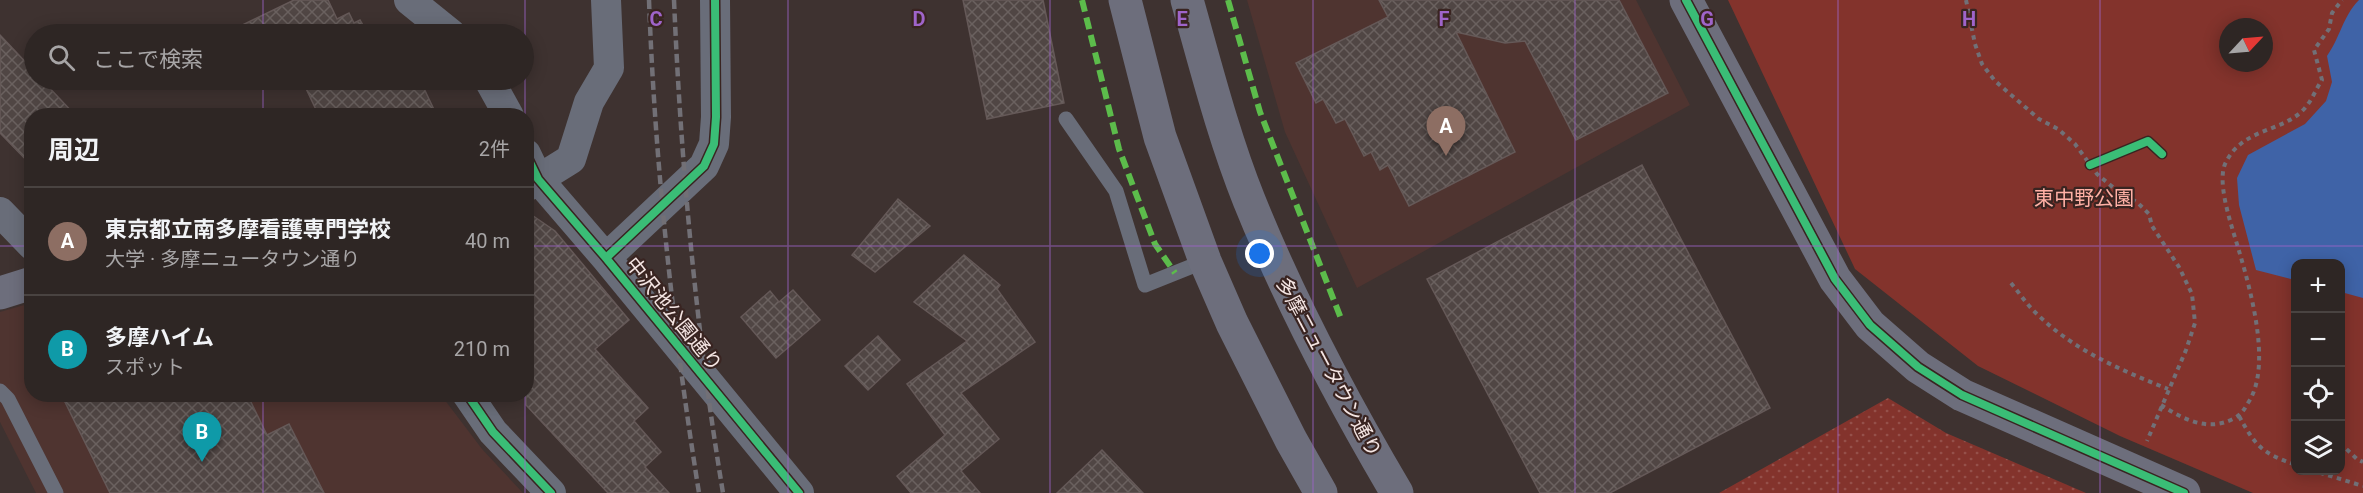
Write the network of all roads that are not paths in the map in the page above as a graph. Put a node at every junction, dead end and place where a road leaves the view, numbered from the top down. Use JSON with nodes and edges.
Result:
{"nodes":[{"id":1,"x":410,"y":0,"type":"edge"},
{"id":2,"x":606,"y":0,"type":"edge"},
{"id":3,"x":715,"y":0,"type":"edge"},
{"id":4,"x":1125,"y":0,"type":"edge"},
{"id":5,"x":1188,"y":0,"type":"edge"},
{"id":6,"x":1686,"y":0,"type":"edge"},
{"id":7,"x":439,"y":24,"type":"edge"},
{"id":8,"x":495,"y":90,"type":"edge"},
{"id":9,"x":505,"y":108,"type":"edge"},
{"id":10,"x":1066,"y":119,"type":"dead end"},
{"id":11,"x":534,"y":173,"type":"edge"},
{"id":12,"x":534,"y":178,"type":"edge"},
{"id":13,"x":0,"y":212,"type":"edge"},
{"id":14,"x":24,"y":237,"type":"edge"},
{"id":15,"x":606,"y":258,"type":"junction"},
{"id":16,"x":1205,"y":261,"type":"junction"},
{"id":17,"x":24,"y":286,"type":"edge"},
{"id":18,"x":0,"y":293,"type":"edge"},
{"id":19,"x":0,"y":391,"type":"edge"},
{"id":20,"x":472,"y":402,"type":"edge"},
{"id":21,"x":56,"y":493,"type":"edge"},
{"id":22,"x":550,"y":493,"type":"edge"},
{"id":23,"x":800,"y":493,"type":"edge"},
{"id":24,"x":1321,"y":493,"type":"edge"},
{"id":25,"x":1397,"y":493,"type":"edge"},
{"id":26,"x":2184,"y":493,"type":"edge"}],
"edges":[{"from":1,"to":7,"type":"street"},
{"from":2,"to":11,"type":"street"},
{"from":3,"to":15,"type":"street"},
{"from":4,"to":16,"type":"main road"},
{"from":5,"to":25,"type":"main road","name":"多摩ニュータウン通り"},
{"from":6,"to":26,"type":"main road"},
{"from":8,"to":9,"type":"street"},
{"from":10,"to":16,"type":"lane"},
{"from":12,"to":15,"type":"street","name":"中沢池公園通り"},
{"from":13,"to":14,"type":"street"},
{"from":15,"to":23,"type":"street","name":"中沢池公園通り"},
{"from":16,"to":24,"type":"main road"},
{"from":17,"to":18,"type":"main road"},
{"from":19,"to":21,"type":"lane"},
{"from":20,"to":22,"type":"street"}]}
